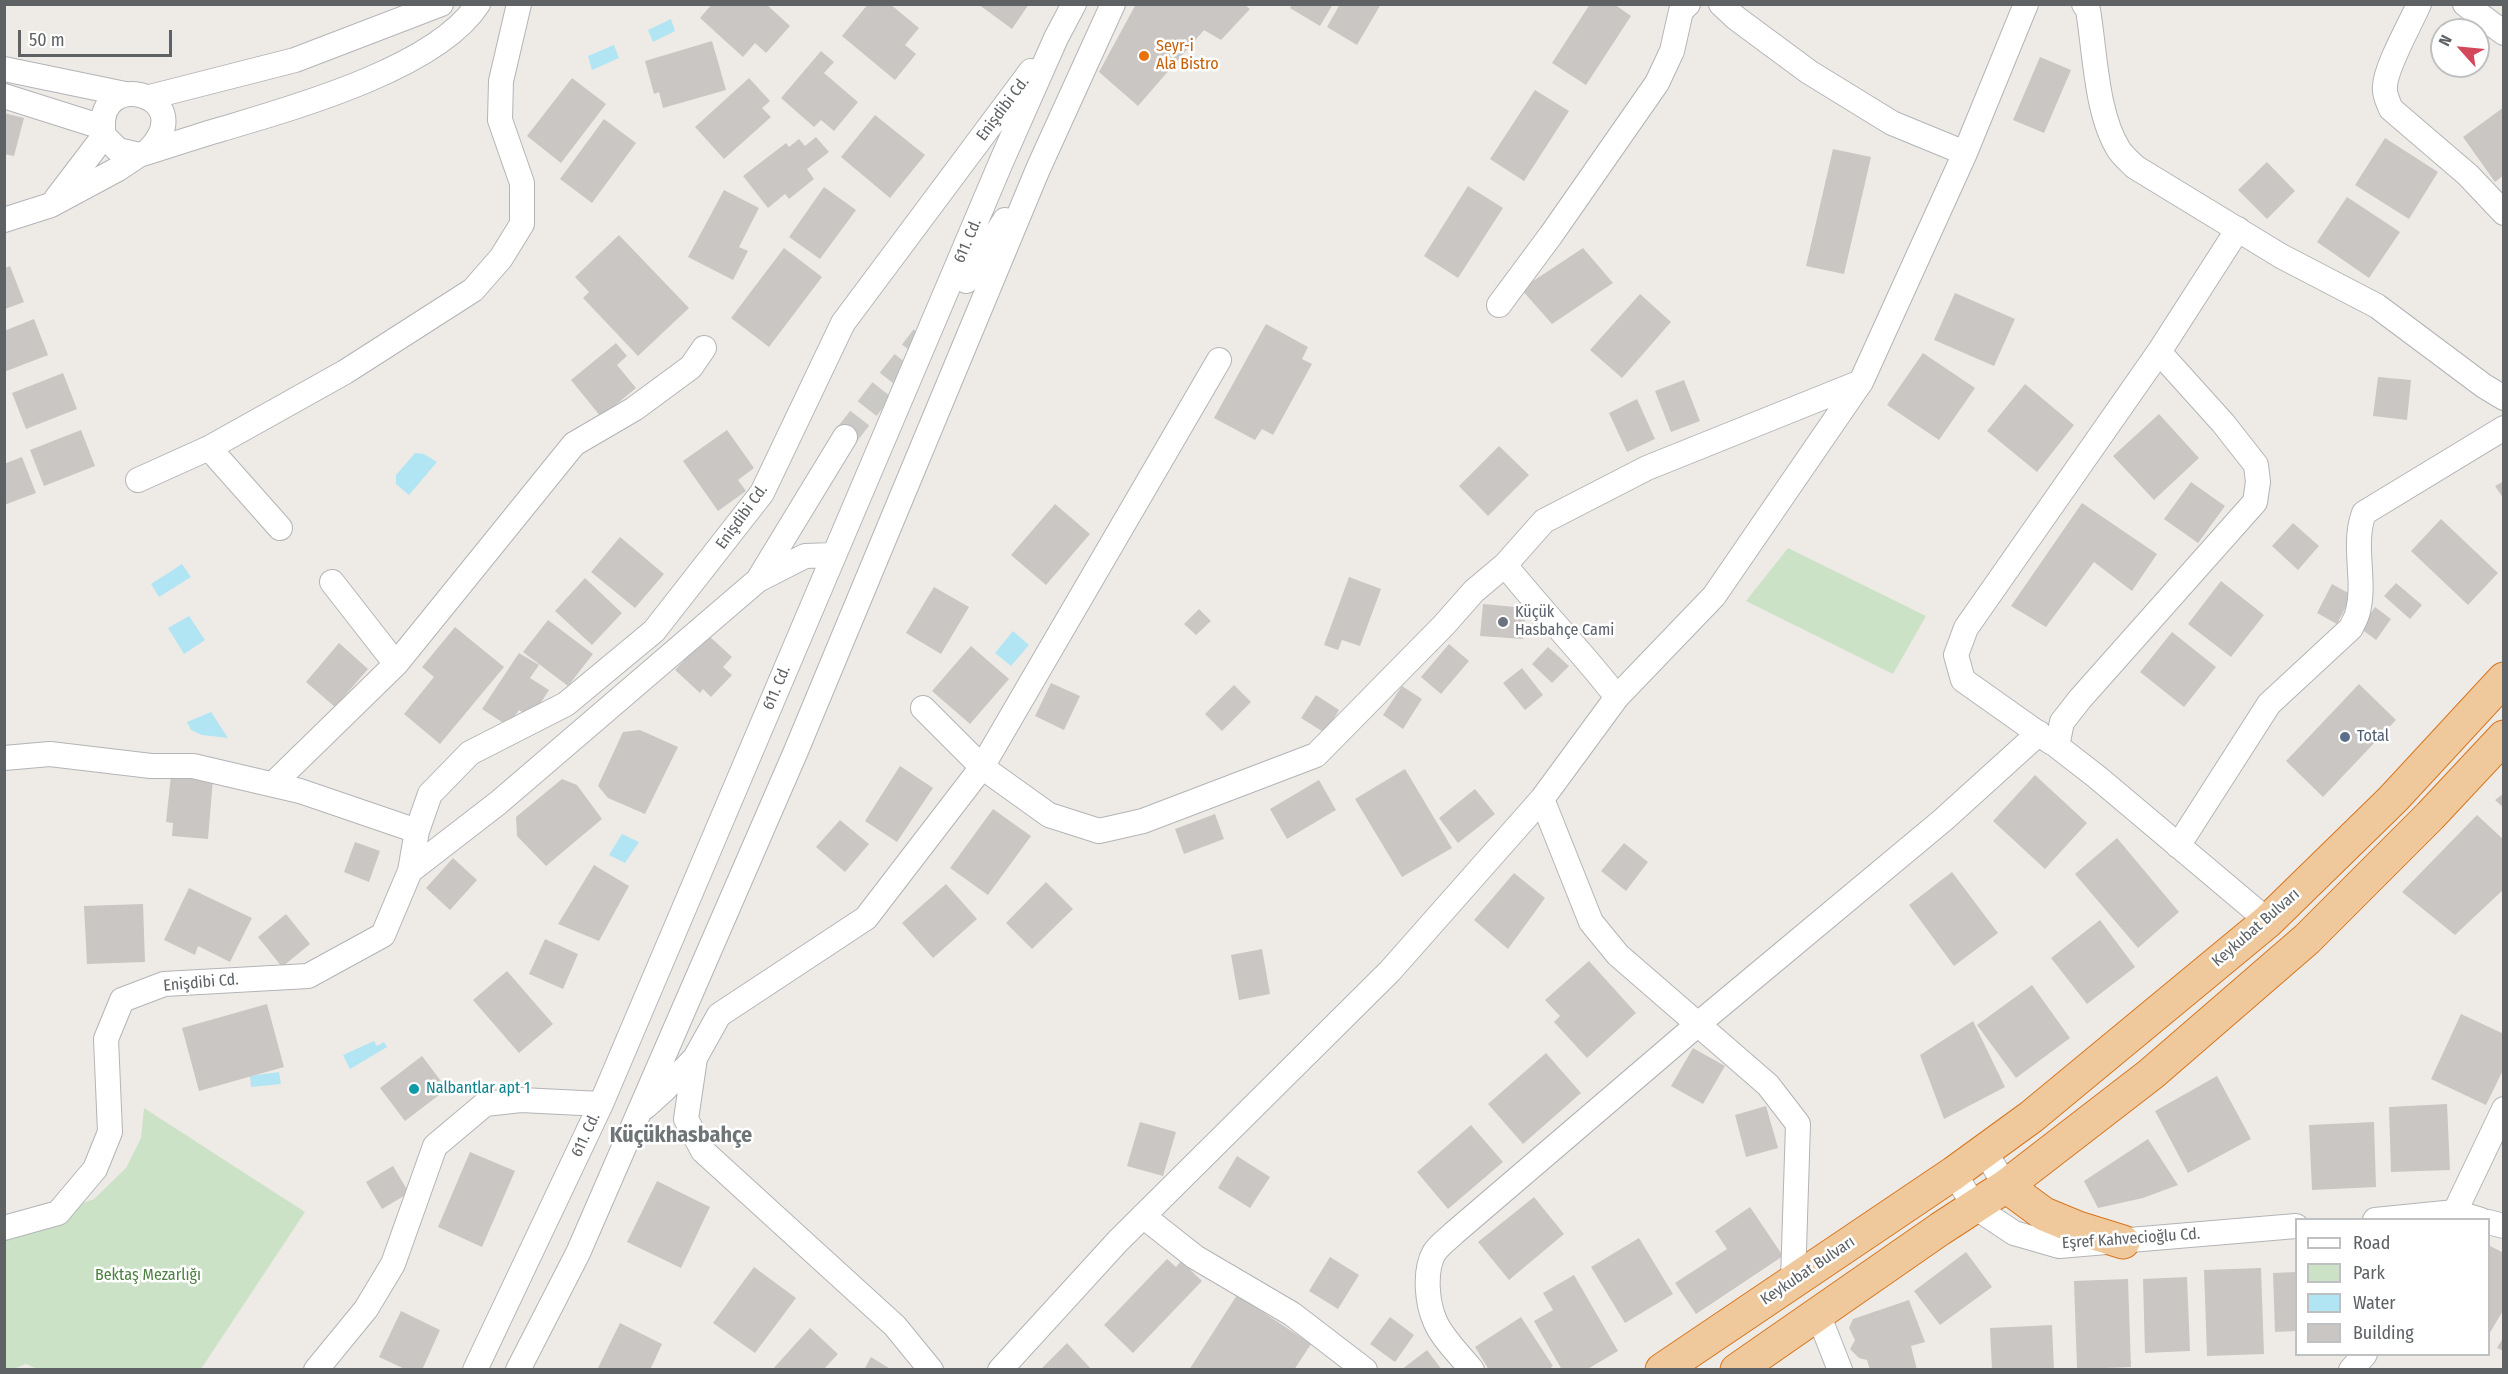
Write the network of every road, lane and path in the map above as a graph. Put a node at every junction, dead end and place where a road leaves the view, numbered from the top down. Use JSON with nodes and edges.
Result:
{"nodes":[{"id":1,"x":441,"y":4,"type":"edge"},
{"id":2,"x":478,"y":4,"type":"edge"},
{"id":3,"x":519,"y":4,"type":"edge"},
{"id":4,"x":1074,"y":4,"type":"edge"},
{"id":5,"x":1113,"y":4,"type":"edge"},
{"id":6,"x":1688,"y":4,"type":"edge"},
{"id":7,"x":1721,"y":4,"type":"edge"},
{"id":8,"x":2026,"y":4,"type":"edge"},
{"id":9,"x":2084,"y":4,"type":"edge"},
{"id":10,"x":2419,"y":4,"type":"edge"},
{"id":11,"x":2465,"y":4,"type":"edge"},
{"id":12,"x":2504,"y":33,"type":"edge"},
{"id":13,"x":1056,"y":38,"type":"junction"},
{"id":14,"x":4,"y":69,"type":"edge"},
{"id":15,"x":125,"y":94,"type":"junction"},
{"id":16,"x":4,"y":96,"type":"edge"},
{"id":17,"x":150,"y":97,"type":"junction"},
{"id":18,"x":103,"y":131,"type":"junction"},
{"id":19,"x":144,"y":153,"type":"junction"},
{"id":20,"x":1965,"y":153,"type":"junction"},
{"id":21,"x":1038,"y":169,"type":"junction"},
{"id":22,"x":51,"y":206,"type":"junction"},
{"id":23,"x":2504,"y":213,"type":"edge"},
{"id":24,"x":4,"y":220,"type":"edge"},
{"id":25,"x":2238,"y":229,"type":"junction"},
{"id":26,"x":966,"y":281,"type":"dead end"},
{"id":27,"x":1499,"y":305,"type":"dead end"},
{"id":28,"x":704,"y":348,"type":"dead end"},
{"id":29,"x":2159,"y":352,"type":"junction"},
{"id":30,"x":1219,"y":360,"type":"dead end"},
{"id":31,"x":1860,"y":382,"type":"junction"},
{"id":32,"x":2504,"y":398,"type":"edge"},
{"id":33,"x":2504,"y":428,"type":"edge"},
{"id":34,"x":845,"y":437,"type":"tunnel mouth"},
{"id":35,"x":209,"y":448,"type":"junction"},
{"id":36,"x":138,"y":480,"type":"dead end"},
{"id":37,"x":280,"y":528,"type":"dead end"},
{"id":38,"x":833,"y":555,"type":"junction"},
{"id":39,"x":1505,"y":565,"type":"junction"},
{"id":40,"x":758,"y":580,"type":"junction"},
{"id":41,"x":332,"y":582,"type":"dead end"},
{"id":42,"x":396,"y":664,"type":"junction"},
{"id":43,"x":2504,"y":679,"type":"edge"},
{"id":44,"x":1617,"y":697,"type":"junction"},
{"id":45,"x":923,"y":708,"type":"dead end"},
{"id":46,"x":2504,"y":737,"type":"edge"},
{"id":47,"x":2048,"y":740,"type":"junction"},
{"id":48,"x":4,"y":759,"type":"edge"},
{"id":49,"x":982,"y":767,"type":"junction"},
{"id":50,"x":273,"y":784,"type":"junction"},
{"id":51,"x":1542,"y":799,"type":"junction"},
{"id":52,"x":417,"y":831,"type":"junction"},
{"id":53,"x":2178,"y":846,"type":"junction"},
{"id":54,"x":410,"y":871,"type":"junction"},
{"id":55,"x":2268,"y":921,"type":"junction"},
{"id":56,"x":1697,"y":1025,"type":"junction"},
{"id":57,"x":695,"y":1058,"type":"junction"},
{"id":58,"x":601,"y":1104,"type":"junction"},
{"id":59,"x":2504,"y":1109,"type":"edge"},
{"id":60,"x":639,"y":1112,"type":"junction"},
{"id":61,"x":1985,"y":1152,"type":"junction"},
{"id":62,"x":1954,"y":1173,"type":"junction"},
{"id":63,"x":2006,"y":1186,"type":"junction"},
{"id":64,"x":1975,"y":1207,"type":"junction"},
{"id":65,"x":1143,"y":1216,"type":"junction"},
{"id":66,"x":2453,"y":1216,"type":"edge"},
{"id":67,"x":2414,"y":1218,"type":"edge"},
{"id":68,"x":2295,"y":1226,"type":"edge"},
{"id":69,"x":4,"y":1228,"type":"edge"},
{"id":70,"x":2123,"y":1242,"type":"junction"},
{"id":71,"x":1793,"y":1281,"type":"junction"},
{"id":72,"x":1818,"y":1314,"type":"junction"},
{"id":73,"x":2363,"y":1356,"type":"edge"},
{"id":74,"x":316,"y":1370,"type":"edge"},
{"id":75,"x":475,"y":1370,"type":"edge"},
{"id":76,"x":518,"y":1370,"type":"edge"},
{"id":77,"x":932,"y":1370,"type":"edge"},
{"id":78,"x":1000,"y":1370,"type":"edge"},
{"id":79,"x":1365,"y":1370,"type":"edge"},
{"id":80,"x":1472,"y":1370,"type":"edge"},
{"id":81,"x":1662,"y":1370,"type":"edge"},
{"id":82,"x":1737,"y":1370,"type":"edge"},
{"id":83,"x":1840,"y":1370,"type":"edge"},
{"id":84,"x":2351,"y":1370,"type":"edge"}],
"edges":[{"from":1,"to":17,"type":"street"},
{"from":2,"to":19,"type":"street"},
{"from":3,"to":35,"type":"street"},
{"from":4,"to":13,"type":"street","name":"611. Cd."},
{"from":5,"to":21,"type":"street"},
{"from":6,"to":27,"type":"street"},
{"from":7,"to":20,"type":"street"},
{"from":8,"to":20,"type":"street"},
{"from":9,"to":25,"type":"street"},
{"from":10,"to":23,"type":"street"},
{"from":11,"to":12,"type":"street"},
{"from":13,"to":38,"type":"street","name":"611. Cd."},
{"from":13,"to":52,"type":"street","name":"Enişdibi Cd."},
{"from":14,"to":15,"type":"street"},
{"from":15,"to":17,"type":"street"},
{"from":15,"to":18,"type":"street"},
{"from":16,"to":18,"type":"street"},
{"from":17,"to":19,"type":"street"},
{"from":18,"to":19,"type":"street"},
{"from":18,"to":22,"type":"street"},
{"from":19,"to":22,"type":"street"},
{"from":20,"to":31,"type":"street"},
{"from":21,"to":26,"type":"street"},
{"from":21,"to":60,"type":"street"},
{"from":22,"to":24,"type":"street"},
{"from":25,"to":29,"type":"street"},
{"from":25,"to":32,"type":"street"},
{"from":28,"to":42,"type":"street"},
{"from":29,"to":47,"type":"street"},
{"from":29,"to":47,"type":"street"},
{"from":30,"to":49,"type":"street"},
{"from":31,"to":39,"type":"street"},
{"from":31,"to":44,"type":"street"},
{"from":33,"to":53,"type":"street"},
{"from":34,"to":40,"type":"street"},
{"from":35,"to":36,"type":"street"},
{"from":35,"to":37,"type":"street"},
{"from":38,"to":40,"type":"street","name":"Enişdibi Cd."},
{"from":38,"to":58,"type":"street","name":"611. Cd."},
{"from":39,"to":44,"type":"street"},
{"from":39,"to":49,"type":"street"},
{"from":40,"to":54,"type":"street","name":"Enişdibi Cd."},
{"from":41,"to":42,"type":"street"},
{"from":42,"to":50,"type":"street"},
{"from":43,"to":55,"type":"highway","name":"Keykubat Bulvarı"},
{"from":44,"to":51,"type":"street"},
{"from":45,"to":49,"type":"street"},
{"from":46,"to":63,"type":"highway"},
{"from":47,"to":53,"type":"street"},
{"from":47,"to":56,"type":"street"},
{"from":48,"to":50,"type":"street"},
{"from":49,"to":57,"type":"street"},
{"from":50,"to":52,"type":"street"},
{"from":51,"to":56,"type":"street"},
{"from":51,"to":65,"type":"street"},
{"from":52,"to":54,"type":"street","name":"Enişdibi Cd."},
{"from":53,"to":55,"type":"street"},
{"from":54,"to":69,"type":"street","name":"Enişdibi Cd."},
{"from":55,"to":61,"type":"highway","name":"Keykubat Bulvarı"},
{"from":56,"to":71,"type":"street"},
{"from":56,"to":80,"type":"street"},
{"from":57,"to":60,"type":"street"},
{"from":57,"to":77,"type":"street"},
{"from":58,"to":74,"type":"street"},
{"from":58,"to":75,"type":"street","name":"611. Cd."},
{"from":59,"to":66,"type":"street"},
{"from":60,"to":76,"type":"street"},
{"from":61,"to":62,"type":"highway","name":"Keykubat Bulvarı"},
{"from":61,"to":63,"type":"street"},
{"from":62,"to":64,"type":"street"},
{"from":62,"to":71,"type":"highway","name":"Keykubat Bulvarı"},
{"from":63,"to":64,"type":"highway"},
{"from":63,"to":70,"type":"highway"},
{"from":64,"to":70,"type":"street","name":"Eşref Kahvecioğlu Cd."},
{"from":64,"to":72,"type":"highway"},
{"from":65,"to":78,"type":"street"},
{"from":65,"to":79,"type":"street"},
{"from":66,"to":67,"type":"street"},
{"from":68,"to":70,"type":"street","name":"Eşref Kahvecioğlu Cd."},
{"from":71,"to":81,"type":"highway","name":"Keykubat Bulvarı"},
{"from":72,"to":82,"type":"highway"},
{"from":72,"to":83,"type":"street"},
{"from":73,"to":84,"type":"street"}]}
